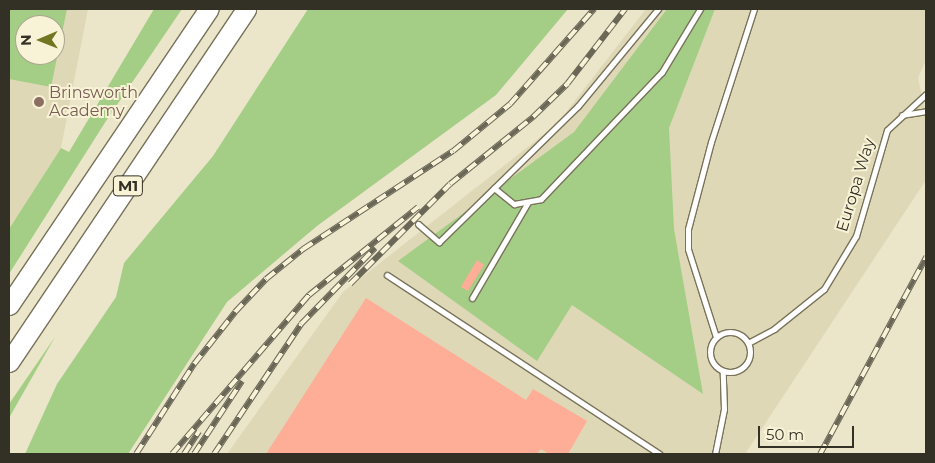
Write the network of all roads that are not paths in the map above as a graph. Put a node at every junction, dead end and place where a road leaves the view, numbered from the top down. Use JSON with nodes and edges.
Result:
{"nodes":[{"id":1,"x":209,"y":9,"type":"edge"},
{"id":2,"x":246,"y":9,"type":"edge"},
{"id":3,"x":658,"y":9,"type":"edge"},
{"id":4,"x":700,"y":9,"type":"edge"},
{"id":5,"x":754,"y":9,"type":"edge"},
{"id":6,"x":926,"y":94,"type":"edge"},
{"id":7,"x":926,"y":111,"type":"edge"},
{"id":8,"x":902,"y":115,"type":"junction"},
{"id":9,"x":494,"y":188,"type":"junction"},
{"id":10,"x":528,"y":202,"type":"junction"},
{"id":11,"x":418,"y":224,"type":"dead end"},
{"id":12,"x":387,"y":276,"type":"dead end"},
{"id":13,"x":472,"y":298,"type":"dead end"},
{"id":14,"x":9,"y":305,"type":"edge"},
{"id":15,"x":716,"y":337,"type":"junction"},
{"id":16,"x":748,"y":342,"type":"junction"},
{"id":17,"x":9,"y":362,"type":"edge"},
{"id":18,"x":723,"y":372,"type":"junction"},
{"id":19,"x":660,"y":454,"type":"edge"},
{"id":20,"x":715,"y":454,"type":"edge"}],
"edges":[{"from":1,"to":14,"type":"highway","number":"M1"},
{"from":2,"to":17,"type":"highway","number":"M1"},
{"from":3,"to":9,"type":"lane"},
{"from":4,"to":10,"type":"lane"},
{"from":5,"to":15,"type":"lane"},
{"from":6,"to":8,"type":"lane","name":"Europa Way"},
{"from":7,"to":8,"type":"lane"},
{"from":8,"to":16,"type":"lane","name":"Europa Way"},
{"from":9,"to":10,"type":"lane"},
{"from":9,"to":11,"type":"lane"},
{"from":10,"to":13,"type":"lane"},
{"from":12,"to":19,"type":"lane"},
{"from":15,"to":16,"type":"lane"},
{"from":15,"to":18,"type":"lane"},
{"from":16,"to":18,"type":"lane"},
{"from":18,"to":20,"type":"lane"}]}
